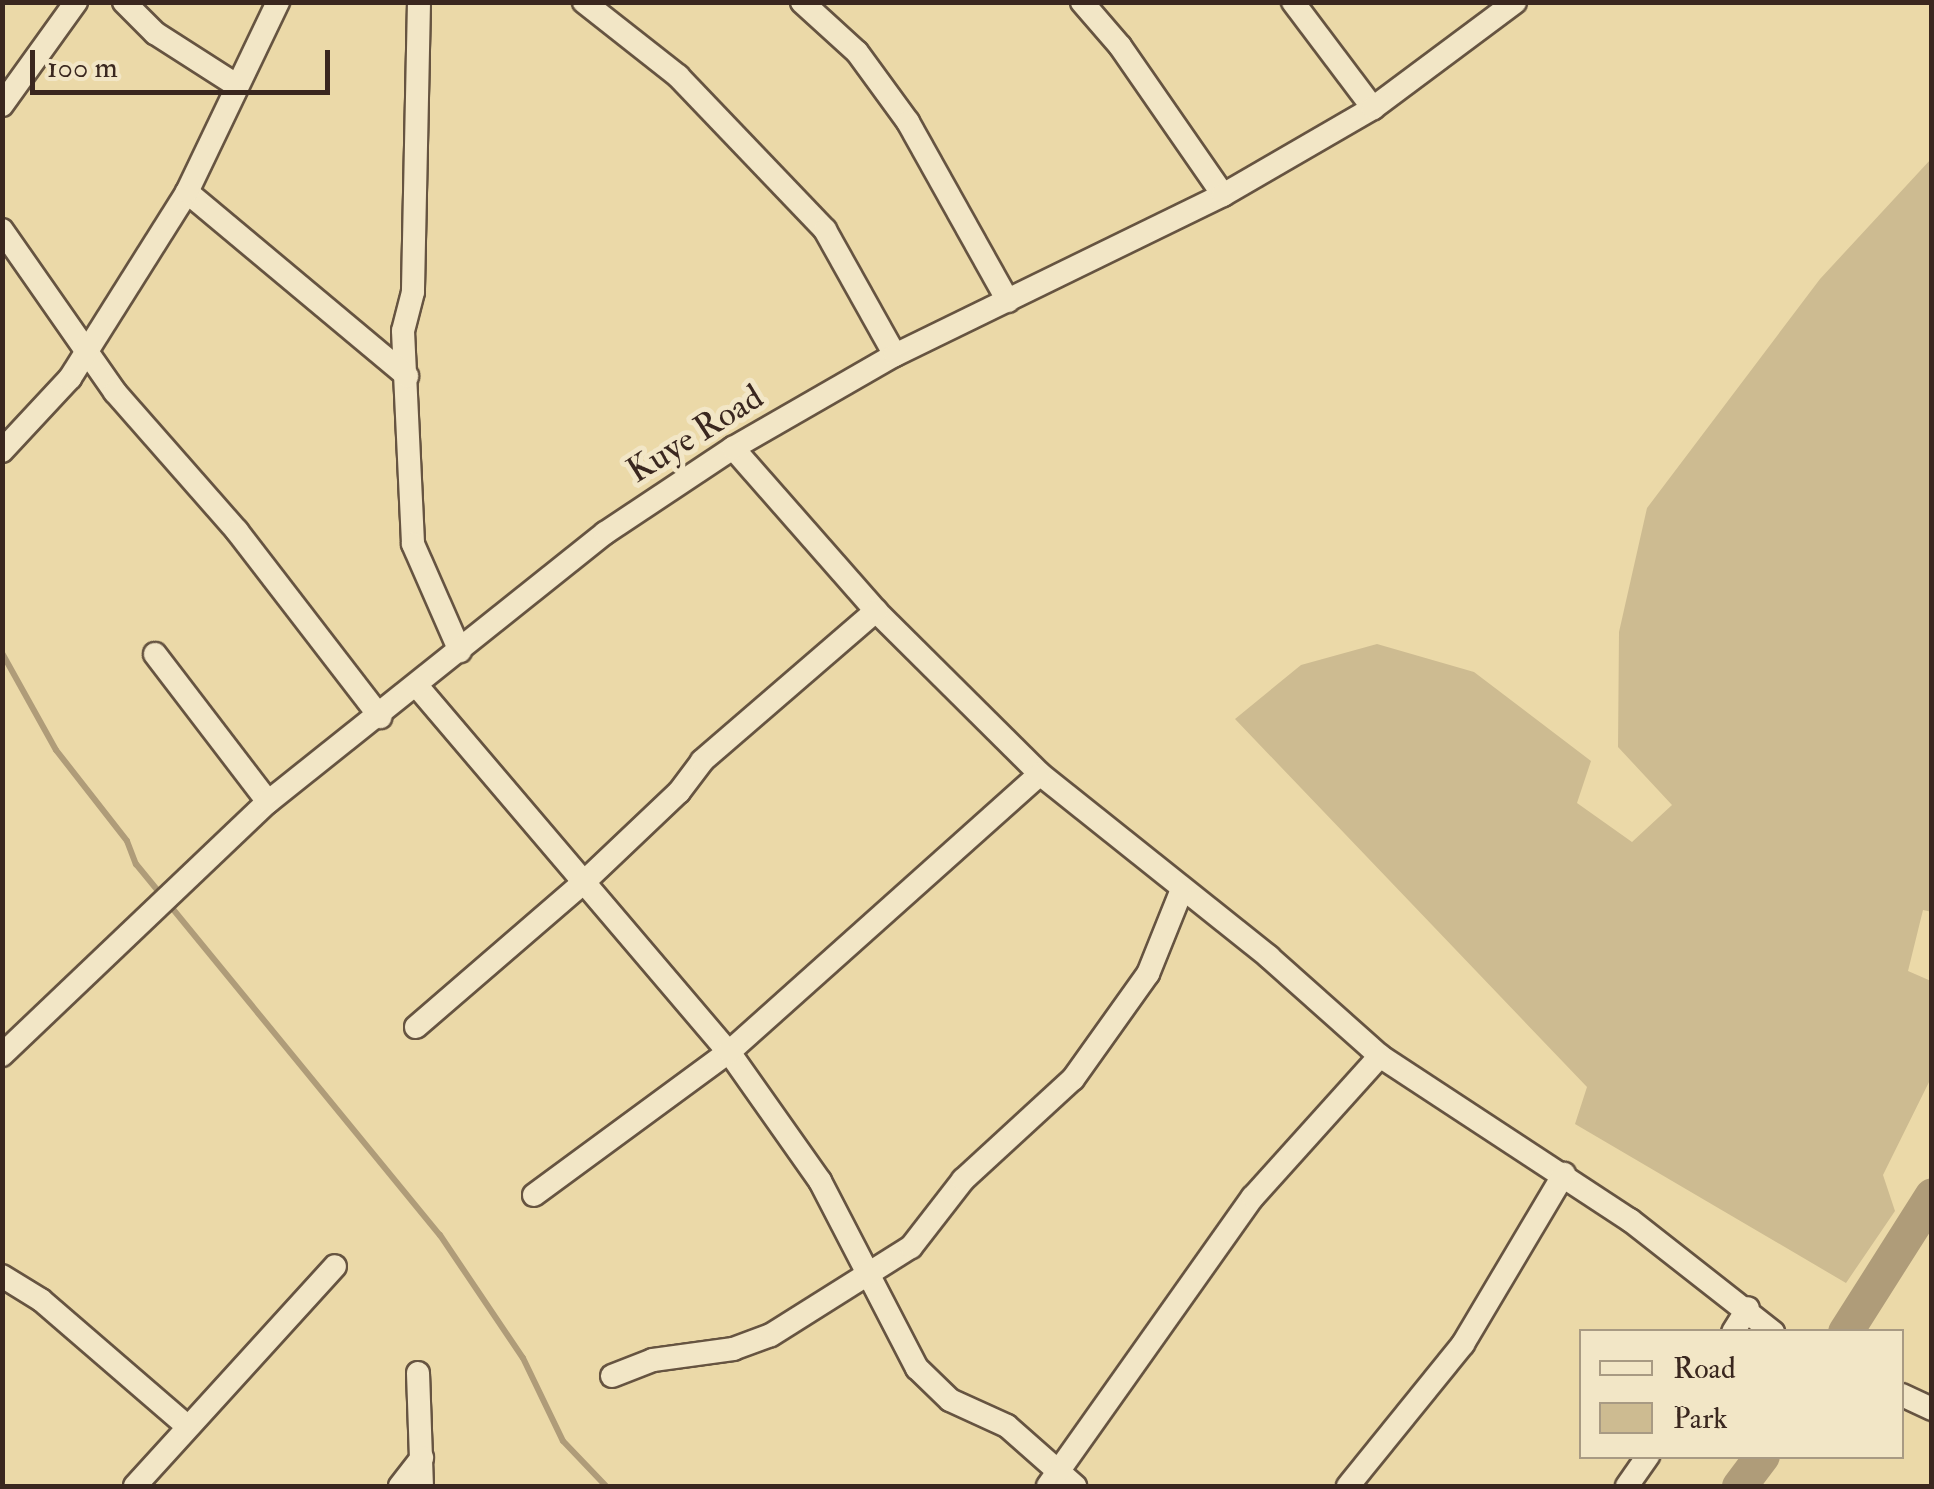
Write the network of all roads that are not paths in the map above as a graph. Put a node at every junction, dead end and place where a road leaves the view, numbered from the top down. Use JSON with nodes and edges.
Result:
{"nodes":[{"id":1,"x":76,"y":2,"type":"edge"},
{"id":2,"x":124,"y":2,"type":"edge"},
{"id":3,"x":278,"y":2,"type":"edge"},
{"id":4,"x":420,"y":2,"type":"edge"},
{"id":5,"x":584,"y":2,"type":"edge"},
{"id":6,"x":802,"y":2,"type":"edge"},
{"id":7,"x":1082,"y":2,"type":"edge"},
{"id":8,"x":1293,"y":2,"type":"edge"},
{"id":9,"x":1515,"y":2,"type":"edge"},
{"id":10,"x":236,"y":84,"type":"junction"},
{"id":11,"x":2,"y":105,"type":"edge"},
{"id":12,"x":1373,"y":108,"type":"junction"},
{"id":13,"x":188,"y":192,"type":"junction"},
{"id":14,"x":1223,"y":194,"type":"junction"},
{"id":15,"x":2,"y":230,"type":"edge"},
{"id":16,"x":1008,"y":301,"type":"junction"},
{"id":17,"x":89,"y":349,"type":"junction"},
{"id":18,"x":895,"y":355,"type":"junction"},
{"id":19,"x":407,"y":376,"type":"junction"},
{"id":20,"x":733,"y":448,"type":"junction"},
{"id":21,"x":2,"y":451,"type":"edge"},
{"id":22,"x":876,"y":612,"type":"junction"},
{"id":23,"x":460,"y":650,"type":"junction"},
{"id":24,"x":156,"y":654,"type":"dead end"},
{"id":25,"x":417,"y":686,"type":"junction"},
{"id":26,"x":380,"y":717,"type":"junction"},
{"id":27,"x":1040,"y":774,"type":"junction"},
{"id":28,"x":268,"y":802,"type":"junction"},
{"id":29,"x":583,"y":883,"type":"junction"},
{"id":30,"x":1181,"y":892,"type":"junction"},
{"id":31,"x":416,"y":1026,"type":"dead end"},
{"id":32,"x":6,"y":1045,"type":"edge"},
{"id":33,"x":729,"y":1052,"type":"junction"},
{"id":34,"x":1380,"y":1056,"type":"junction"},
{"id":35,"x":1564,"y":1174,"type":"junction"},
{"id":36,"x":534,"y":1195,"type":"dead end"},
{"id":37,"x":335,"y":1266,"type":"dead end"},
{"id":38,"x":2,"y":1276,"type":"edge"},
{"id":39,"x":868,"y":1279,"type":"junction"},
{"id":40,"x":1748,"y":1308,"type":"junction"},
{"id":41,"x":1735,"y":1329,"type":"edge"},
{"id":42,"x":1770,"y":1329,"type":"edge"},
{"id":43,"x":418,"y":1373,"type":"dead end"},
{"id":44,"x":612,"y":1376,"type":"dead end"},
{"id":45,"x":1904,"y":1396,"type":"edge"},
{"id":46,"x":1932,"y":1409,"type":"edge"},
{"id":47,"x":188,"y":1427,"type":"junction"},
{"id":48,"x":422,"y":1458,"type":"junction"},
{"id":49,"x":1646,"y":1459,"type":"edge"},
{"id":50,"x":1061,"y":1482,"type":"edge"},
{"id":51,"x":135,"y":1486,"type":"edge"},
{"id":52,"x":400,"y":1486,"type":"edge"},
{"id":53,"x":422,"y":1486,"type":"edge"},
{"id":54,"x":1348,"y":1486,"type":"edge"},
{"id":55,"x":1627,"y":1486,"type":"edge"}],
"edges":[{"from":1,"to":11,"type":"street"},
{"from":2,"to":10,"type":"street"},
{"from":3,"to":10,"type":"street"},
{"from":4,"to":19,"type":"street"},
{"from":5,"to":18,"type":"street"},
{"from":6,"to":16,"type":"street"},
{"from":7,"to":14,"type":"street"},
{"from":8,"to":12,"type":"street"},
{"from":9,"to":12,"type":"street","name":"Kuye Road"},
{"from":10,"to":13,"type":"street"},
{"from":12,"to":14,"type":"street","name":"Kuye Road"},
{"from":13,"to":17,"type":"street"},
{"from":13,"to":19,"type":"street"},
{"from":14,"to":16,"type":"street","name":"Kuye Road"},
{"from":15,"to":17,"type":"street"},
{"from":16,"to":18,"type":"street","name":"Kuye Road"},
{"from":17,"to":21,"type":"street"},
{"from":17,"to":26,"type":"street"},
{"from":18,"to":20,"type":"street","name":"Kuye Road"},
{"from":19,"to":23,"type":"street"},
{"from":20,"to":22,"type":"street"},
{"from":20,"to":23,"type":"street","name":"Kuye Road"},
{"from":22,"to":27,"type":"street"},
{"from":22,"to":29,"type":"street"},
{"from":23,"to":25,"type":"street","name":"Kuye Road"},
{"from":24,"to":28,"type":"street"},
{"from":25,"to":26,"type":"street","name":"Kuye Road"},
{"from":25,"to":29,"type":"street"},
{"from":26,"to":28,"type":"street","name":"Kuye Road"},
{"from":27,"to":30,"type":"street"},
{"from":27,"to":33,"type":"street"},
{"from":28,"to":32,"type":"street","name":"Kuye Road"},
{"from":29,"to":31,"type":"street"},
{"from":29,"to":33,"type":"street"},
{"from":30,"to":34,"type":"street"},
{"from":30,"to":39,"type":"street"},
{"from":33,"to":36,"type":"street"},
{"from":33,"to":39,"type":"street"},
{"from":34,"to":35,"type":"street"},
{"from":34,"to":50,"type":"street"},
{"from":35,"to":40,"type":"street"},
{"from":35,"to":54,"type":"street"},
{"from":37,"to":47,"type":"street"},
{"from":38,"to":47,"type":"street"},
{"from":39,"to":44,"type":"street"},
{"from":39,"to":50,"type":"street"},
{"from":40,"to":41,"type":"street"},
{"from":40,"to":42,"type":"street"},
{"from":43,"to":48,"type":"street"},
{"from":45,"to":46,"type":"street"},
{"from":47,"to":51,"type":"street"},
{"from":48,"to":52,"type":"street"},
{"from":48,"to":53,"type":"street"},
{"from":49,"to":55,"type":"street"}]}
